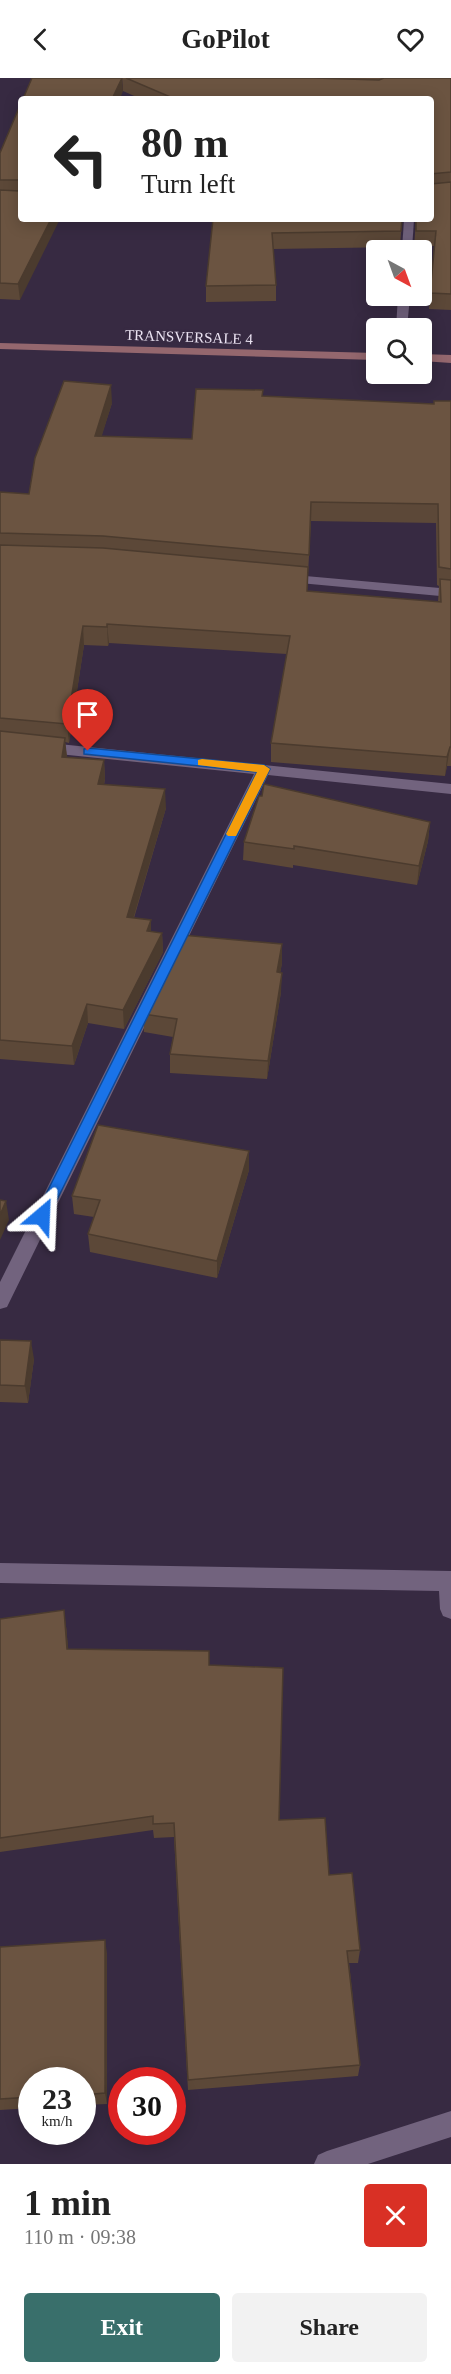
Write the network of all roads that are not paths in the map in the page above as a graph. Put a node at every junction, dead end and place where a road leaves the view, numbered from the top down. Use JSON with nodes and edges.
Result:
{"nodes":[{"id":1,"x":409,"y":222,"type":"edge"},
{"id":2,"x":408,"y":240,"type":"edge"},
{"id":3,"x":0,"y":346,"type":"edge"},
{"id":4,"x":366,"y":357,"type":"edge"},
{"id":5,"x":432,"y":358,"type":"edge"},
{"id":6,"x":451,"y":359,"type":"edge"},
{"id":7,"x":266,"y":576,"type":"edge"},
{"id":8,"x":451,"y":593,"type":"edge"},
{"id":9,"x":0,"y":743,"type":"edge"},
{"id":10,"x":264,"y":769,"type":"junction"},
{"id":11,"x":451,"y":789,"type":"edge"},
{"id":12,"x":0,"y":1301,"type":"edge"},
{"id":13,"x":0,"y":1573,"type":"edge"},
{"id":14,"x":450,"y":1581,"type":"edge"},
{"id":15,"x":451,"y":1609,"type":"edge"},
{"id":16,"x":451,"y":2124,"type":"edge"},
{"id":17,"x":327,"y":2164,"type":"edge"}],
"edges":[{"from":1,"to":2,"type":"street"},
{"from":3,"to":4,"type":"main road","name":"TRANSVERSALE 4"},
{"from":5,"to":6,"type":"main road"},
{"from":7,"to":8,"type":"street"},
{"from":9,"to":10,"type":"street"},
{"from":10,"to":11,"type":"street"},
{"from":10,"to":12,"type":"street"},
{"from":13,"to":14,"type":"street"},
{"from":14,"to":15,"type":"street"},
{"from":16,"to":17,"type":"street"}]}
